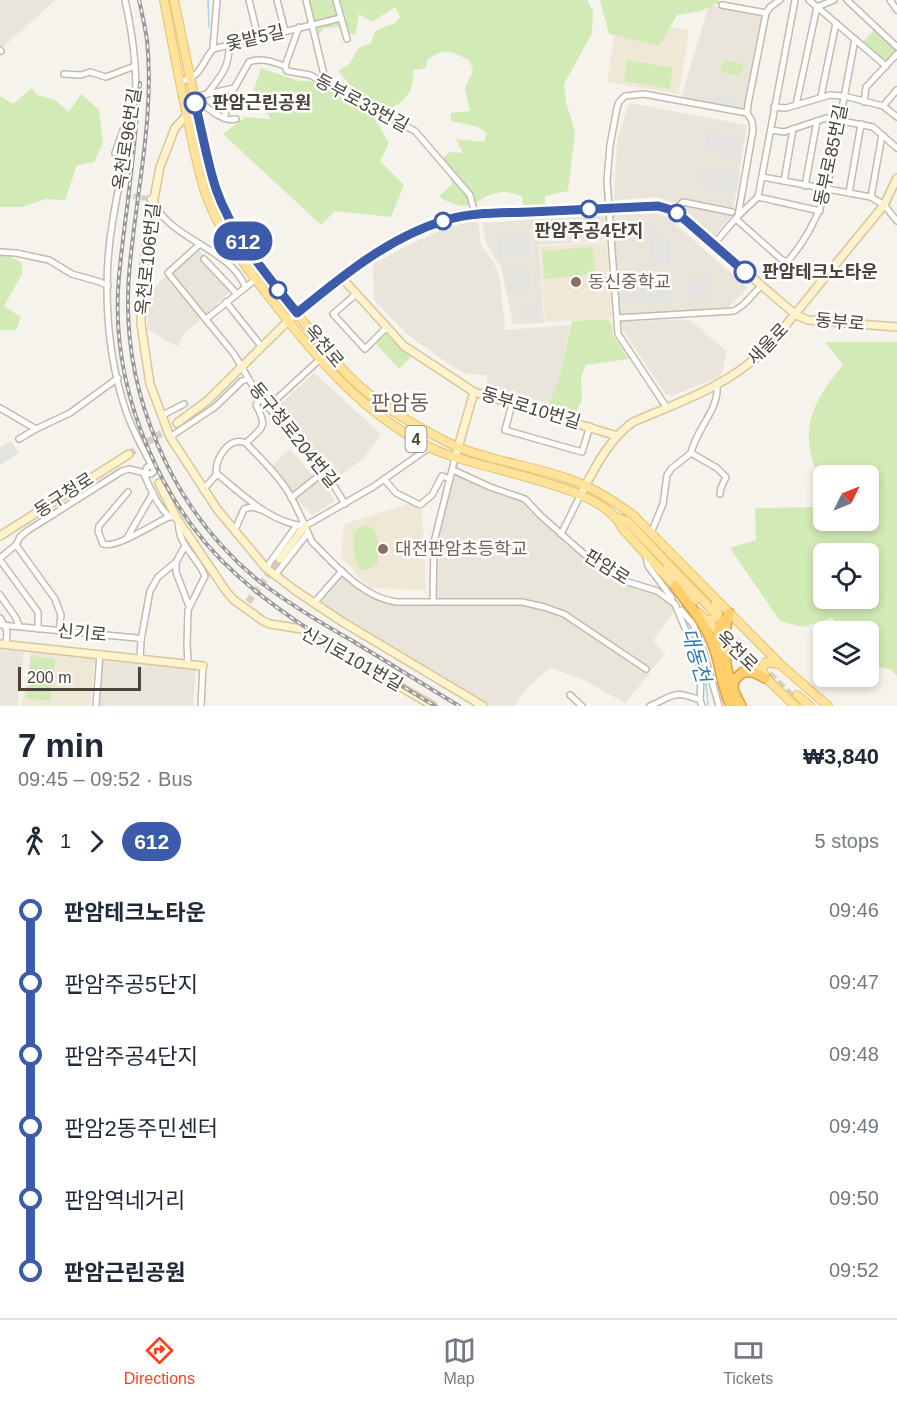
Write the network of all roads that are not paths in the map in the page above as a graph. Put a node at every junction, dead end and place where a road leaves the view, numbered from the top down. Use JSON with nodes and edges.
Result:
{"nodes":[{"id":1,"x":125,"y":0,"type":"edge"},
{"id":2,"x":164,"y":0,"type":"edge"},
{"id":3,"x":174,"y":0,"type":"edge"},
{"id":4,"x":217,"y":0,"type":"edge"},
{"id":5,"x":249,"y":0,"type":"edge"},
{"id":6,"x":277,"y":0,"type":"edge"},
{"id":7,"x":306,"y":0,"type":"edge"},
{"id":8,"x":336,"y":0,"type":"edge"},
{"id":9,"x":780,"y":0,"type":"edge"},
{"id":10,"x":795,"y":0,"type":"edge"},
{"id":11,"x":809,"y":0,"type":"edge"},
{"id":12,"x":834,"y":0,"type":"edge"},
{"id":13,"x":847,"y":0,"type":"edge"},
{"id":14,"x":890,"y":0,"type":"edge"},
{"id":15,"x":722,"y":5,"type":"dead end"},
{"id":16,"x":817,"y":7,"type":"junction"},
{"id":17,"x":897,"y":10,"type":"edge"},
{"id":18,"x":766,"y":13,"type":"junction"},
{"id":19,"x":341,"y":18,"type":"junction"},
{"id":20,"x":836,"y":23,"type":"junction"},
{"id":21,"x":312,"y":25,"type":"junction"},
{"id":22,"x":299,"y":27,"type":"junction"},
{"id":23,"x":285,"y":31,"type":"junction"},
{"id":24,"x":258,"y":37,"type":"junction"},
{"id":25,"x":347,"y":39,"type":"dead end"},
{"id":26,"x":855,"y":39,"type":"junction"},
{"id":27,"x":229,"y":44,"type":"junction"},
{"id":28,"x":897,"y":47,"type":"edge"},
{"id":29,"x":213,"y":49,"type":"junction"},
{"id":30,"x":897,"y":54,"type":"edge"},
{"id":31,"x":135,"y":66,"type":"junction"},
{"id":32,"x":285,"y":66,"type":"junction"},
{"id":33,"x":886,"y":66,"type":"junction"},
{"id":34,"x":64,"y":74,"type":"dead end"},
{"id":35,"x":190,"y":79,"type":"junction"},
{"id":36,"x":179,"y":82,"type":"junction"},
{"id":37,"x":326,"y":83,"type":"junction"},
{"id":38,"x":234,"y":88,"type":"junction"},
{"id":39,"x":897,"y":90,"type":"edge"},
{"id":40,"x":207,"y":94,"type":"junction"},
{"id":41,"x":821,"y":96,"type":"junction"},
{"id":42,"x":844,"y":96,"type":"junction"},
{"id":43,"x":194,"y":97,"type":"junction"},
{"id":44,"x":864,"y":102,"type":"junction"},
{"id":45,"x":796,"y":105,"type":"junction"},
{"id":46,"x":883,"y":106,"type":"junction"},
{"id":47,"x":135,"y":107,"type":"junction"},
{"id":48,"x":774,"y":107,"type":"junction"},
{"id":49,"x":747,"y":113,"type":"junction"},
{"id":50,"x":187,"y":115,"type":"junction"},
{"id":51,"x":897,"y":117,"type":"edge"},
{"id":52,"x":224,"y":118,"type":"junction"},
{"id":53,"x":236,"y":119,"type":"dead end"},
{"id":54,"x":838,"y":120,"type":"junction"},
{"id":55,"x":817,"y":122,"type":"junction"},
{"id":56,"x":861,"y":124,"type":"junction"},
{"id":57,"x":793,"y":129,"type":"junction"},
{"id":58,"x":771,"y":130,"type":"junction"},
{"id":59,"x":882,"y":135,"type":"junction"},
{"id":60,"x":897,"y":148,"type":"edge"},
{"id":61,"x":115,"y":153,"type":"dead end"},
{"id":62,"x":762,"y":177,"type":"junction"},
{"id":63,"x":897,"y":178,"type":"edge"},
{"id":64,"x":784,"y":181,"type":"junction"},
{"id":65,"x":805,"y":186,"type":"junction"},
{"id":66,"x":827,"y":189,"type":"junction"},
{"id":67,"x":118,"y":193,"type":"junction"},
{"id":68,"x":849,"y":193,"type":"junction"},
{"id":69,"x":126,"y":195,"type":"tunnel mouth"},
{"id":70,"x":758,"y":197,"type":"junction"},
{"id":71,"x":871,"y":197,"type":"junction"},
{"id":72,"x":152,"y":199,"type":"junction"},
{"id":73,"x":884,"y":205,"type":"junction"},
{"id":74,"x":608,"y":208,"type":"junction"},
{"id":75,"x":675,"y":211,"type":"junction"},
{"id":76,"x":820,"y":211,"type":"junction"},
{"id":77,"x":732,"y":212,"type":"dead end"},
{"id":78,"x":475,"y":214,"type":"junction"},
{"id":79,"x":737,"y":217,"type":"junction"},
{"id":80,"x":897,"y":221,"type":"edge"},
{"id":81,"x":200,"y":244,"type":"junction"},
{"id":82,"x":713,"y":244,"type":"junction"},
{"id":83,"x":0,"y":252,"type":"edge"},
{"id":84,"x":204,"y":260,"type":"dead end"},
{"id":85,"x":245,"y":264,"type":"junction"},
{"id":86,"x":236,"y":271,"type":"junction"},
{"id":87,"x":342,"y":278,"type":"junction"},
{"id":88,"x":256,"y":279,"type":"junction"},
{"id":89,"x":108,"y":286,"type":"junction"},
{"id":90,"x":245,"y":286,"type":"junction"},
{"id":91,"x":761,"y":286,"type":"junction"},
{"id":92,"x":236,"y":293,"type":"junction"},
{"id":93,"x":355,"y":295,"type":"junction"},
{"id":94,"x":226,"y":302,"type":"junction"},
{"id":95,"x":297,"y":313,"type":"junction"},
{"id":96,"x":796,"y":315,"type":"junction"},
{"id":97,"x":617,"y":318,"type":"junction"},
{"id":98,"x":206,"y":319,"type":"junction"},
{"id":99,"x":288,"y":321,"type":"junction"},
{"id":100,"x":897,"y":327,"type":"edge"},
{"id":101,"x":386,"y":328,"type":"junction"},
{"id":102,"x":262,"y":347,"type":"junction"},
{"id":103,"x":319,"y":360,"type":"junction"},
{"id":104,"x":243,"y":367,"type":"junction"},
{"id":105,"x":118,"y":378,"type":"junction"},
{"id":106,"x":248,"y":379,"type":"junction"},
{"id":107,"x":717,"y":386,"type":"junction"},
{"id":108,"x":474,"y":392,"type":"junction"},
{"id":109,"x":260,"y":398,"type":"junction"},
{"id":110,"x":184,"y":404,"type":"dead end"},
{"id":111,"x":512,"y":404,"type":"junction"},
{"id":112,"x":268,"y":407,"type":"junction"},
{"id":113,"x":0,"y":408,"type":"edge"},
{"id":114,"x":667,"y":408,"type":"junction"},
{"id":115,"x":161,"y":416,"type":"junction"},
{"id":116,"x":177,"y":423,"type":"tunnel mouth"},
{"id":117,"x":590,"y":426,"type":"junction"},
{"id":118,"x":36,"y":429,"type":"junction"},
{"id":119,"x":617,"y":436,"type":"junction"},
{"id":120,"x":170,"y":437,"type":"junction"},
{"id":121,"x":19,"y":439,"type":"dead end"},
{"id":122,"x":246,"y":443,"type":"junction"},
{"id":123,"x":430,"y":447,"type":"junction"},
{"id":124,"x":459,"y":447,"type":"junction"},
{"id":125,"x":691,"y":453,"type":"junction"},
{"id":126,"x":129,"y":454,"type":"tunnel mouth"},
{"id":127,"x":455,"y":458,"type":"junction"},
{"id":128,"x":453,"y":470,"type":"junction"},
{"id":129,"x":148,"y":471,"type":"junction"},
{"id":130,"x":324,"y":471,"type":"junction"},
{"id":131,"x":217,"y":474,"type":"junction"},
{"id":132,"x":384,"y":479,"type":"junction"},
{"id":133,"x":450,"y":480,"type":"junction"},
{"id":134,"x":159,"y":483,"type":"joint"},
{"id":135,"x":586,"y":485,"type":"junction"},
{"id":136,"x":203,"y":490,"type":"junction"},
{"id":137,"x":128,"y":492,"type":"dead end"},
{"id":138,"x":153,"y":494,"type":"junction"},
{"id":139,"x":581,"y":494,"type":"junction"},
{"id":140,"x":720,"y":494,"type":"dead end"},
{"id":141,"x":291,"y":498,"type":"junction"},
{"id":142,"x":345,"y":504,"type":"junction"},
{"id":143,"x":264,"y":510,"type":"junction"},
{"id":144,"x":618,"y":518,"type":"junction"},
{"id":145,"x":174,"y":519,"type":"junction"},
{"id":146,"x":297,"y":525,"type":"junction"},
{"id":147,"x":307,"y":529,"type":"junction"},
{"id":148,"x":234,"y":530,"type":"junction"},
{"id":149,"x":651,"y":533,"type":"junction"},
{"id":150,"x":561,"y":534,"type":"junction"},
{"id":151,"x":0,"y":536,"type":"edge"},
{"id":152,"x":127,"y":538,"type":"junction"},
{"id":153,"x":16,"y":545,"type":"junction"},
{"id":154,"x":185,"y":546,"type":"junction"},
{"id":155,"x":645,"y":551,"type":"junction"},
{"id":156,"x":0,"y":559,"type":"edge"},
{"id":157,"x":280,"y":559,"type":"tunnel mouth"},
{"id":158,"x":176,"y":562,"type":"junction"},
{"id":159,"x":266,"y":568,"type":"junction"},
{"id":160,"x":342,"y":571,"type":"junction"},
{"id":161,"x":275,"y":575,"type":"junction"},
{"id":162,"x":675,"y":586,"type":"junction"},
{"id":163,"x":0,"y":595,"type":"edge"},
{"id":164,"x":714,"y":596,"type":"junction"},
{"id":165,"x":433,"y":601,"type":"junction"},
{"id":166,"x":314,"y":603,"type":"junction"},
{"id":167,"x":676,"y":605,"type":"junction"},
{"id":168,"x":189,"y":606,"type":"junction"},
{"id":169,"x":729,"y":612,"type":"junction"},
{"id":170,"x":710,"y":615,"type":"junction"},
{"id":171,"x":0,"y":618,"type":"edge"},
{"id":172,"x":3,"y":625,"type":"edge"},
{"id":173,"x":19,"y":626,"type":"junction"},
{"id":174,"x":38,"y":630,"type":"junction"},
{"id":175,"x":59,"y":631,"type":"junction"},
{"id":176,"x":721,"y":636,"type":"junction"},
{"id":177,"x":141,"y":640,"type":"junction"},
{"id":178,"x":3,"y":644,"type":"edge"},
{"id":179,"x":100,"y":654,"type":"junction"},
{"id":180,"x":140,"y":658,"type":"junction"},
{"id":181,"x":188,"y":663,"type":"junction"},
{"id":182,"x":203,"y":666,"type":"joint"},
{"id":183,"x":782,"y":666,"type":"junction"},
{"id":184,"x":646,"y":669,"type":"dead end"},
{"id":185,"x":720,"y":673,"type":"junction"},
{"id":186,"x":765,"y":678,"type":"junction"},
{"id":187,"x":733,"y":689,"type":"junction"},
{"id":188,"x":570,"y":695,"type":"dead end"},
{"id":189,"x":795,"y":700,"type":"edge"},
{"id":190,"x":701,"y":703,"type":"edge"},
{"id":191,"x":96,"y":706,"type":"edge"},
{"id":192,"x":201,"y":706,"type":"edge"},
{"id":193,"x":433,"y":706,"type":"edge"},
{"id":194,"x":483,"y":706,"type":"edge"},
{"id":195,"x":582,"y":706,"type":"edge"},
{"id":196,"x":650,"y":706,"type":"edge"},
{"id":197,"x":719,"y":706,"type":"edge"},
{"id":198,"x":731,"y":706,"type":"edge"},
{"id":199,"x":741,"y":706,"type":"edge"},
{"id":200,"x":802,"y":706,"type":"edge"},
{"id":201,"x":810,"y":706,"type":"edge"},
{"id":202,"x":828,"y":706,"type":"edge"}],
"edges":[{"from":1,"to":31,"type":"street"},
{"from":2,"to":36,"type":"main road","name":"옥천로","number":"4"},
{"from":3,"to":35,"type":"main road","name":"옥천로","number":"4"},
{"from":4,"to":29,"type":"street"},
{"from":5,"to":24,"type":"street"},
{"from":6,"to":23,"type":"street"},
{"from":7,"to":21,"type":"street"},
{"from":8,"to":19,"type":"street"},
{"from":9,"to":18,"type":"street"},
{"from":10,"to":48,"type":"street"},
{"from":11,"to":16,"type":"street"},
{"from":12,"to":16,"type":"street"},
{"from":13,"to":28,"type":"street"},
{"from":14,"to":17,"type":"street"},
{"from":15,"to":18,"type":"street"},
{"from":16,"to":20,"type":"street"},
{"from":16,"to":45,"type":"street"},
{"from":18,"to":49,"type":"street"},
{"from":19,"to":21,"type":"street","name":"옻밭5길"},
{"from":19,"to":25,"type":"street"},
{"from":20,"to":26,"type":"street"},
{"from":20,"to":41,"type":"street"},
{"from":21,"to":22,"type":"street","name":"옻밭5길"},
{"from":21,"to":37,"type":"street"},
{"from":22,"to":23,"type":"street","name":"옻밭5길"},
{"from":22,"to":32,"type":"street"},
{"from":23,"to":24,"type":"street","name":"옻밭5길"},
{"from":24,"to":27,"type":"street","name":"옻밭5길"},
{"from":26,"to":33,"type":"street"},
{"from":26,"to":42,"type":"street","name":"동부로85번길"},
{"from":27,"to":29,"type":"street","name":"옻밭5길"},
{"from":27,"to":40,"type":"street"},
{"from":29,"to":35,"type":"street","name":"옻밭5길"},
{"from":30,"to":33,"type":"street"},
{"from":31,"to":34,"type":"street","name":"옥천로96번길"},
{"from":31,"to":47,"type":"street","name":"옥천로96번길"},
{"from":32,"to":37,"type":"street","name":"동부로33번길"},
{"from":32,"to":38,"type":"street","name":"동부로33번길"},
{"from":33,"to":44,"type":"street"},
{"from":35,"to":36,"type":"street"},
{"from":35,"to":43,"type":"main road","name":"옥천로","number":"4"},
{"from":36,"to":50,"type":"main road","name":"옥천로","number":"4"},
{"from":37,"to":78,"type":"street","name":"동부로33번길"},
{"from":38,"to":40,"type":"street"},
{"from":38,"to":52,"type":"street"},
{"from":39,"to":46,"type":"street"},
{"from":40,"to":43,"type":"street"},
{"from":41,"to":42,"type":"street"},
{"from":41,"to":45,"type":"street"},
{"from":42,"to":44,"type":"street"},
{"from":42,"to":54,"type":"street","name":"동부로85번길"},
{"from":43,"to":52,"type":"street"},
{"from":43,"to":95,"type":"main road","name":"옥천로","number":"4"},
{"from":44,"to":46,"type":"street"},
{"from":45,"to":48,"type":"street"},
{"from":46,"to":51,"type":"street"},
{"from":47,"to":61,"type":"street"},
{"from":47,"to":67,"type":"street","name":"옥천로96번길"},
{"from":48,"to":58,"type":"street"},
{"from":49,"to":74,"type":"street"},
{"from":49,"to":79,"type":"street"},
{"from":50,"to":72,"type":"main road","name":"옥천로106번길"},
{"from":50,"to":85,"type":"main road","name":"옥천로","number":"4"},
{"from":52,"to":53,"type":"street"},
{"from":54,"to":55,"type":"street"},
{"from":54,"to":56,"type":"street"},
{"from":54,"to":66,"type":"street","name":"동부로85번길"},
{"from":55,"to":57,"type":"street"},
{"from":55,"to":65,"type":"street"},
{"from":56,"to":59,"type":"street"},
{"from":56,"to":68,"type":"street"},
{"from":57,"to":58,"type":"street"},
{"from":57,"to":64,"type":"street"},
{"from":58,"to":62,"type":"street"},
{"from":59,"to":60,"type":"street"},
{"from":59,"to":71,"type":"street"},
{"from":62,"to":64,"type":"street"},
{"from":62,"to":70,"type":"street"},
{"from":63,"to":73,"type":"main road","name":"새울로"},
{"from":64,"to":65,"type":"street"},
{"from":65,"to":66,"type":"street"},
{"from":66,"to":68,"type":"street"},
{"from":66,"to":76,"type":"street","name":"동부로85번길"},
{"from":67,"to":69,"type":"street"},
{"from":67,"to":89,"type":"street","name":"옥천로96번길"},
{"from":68,"to":71,"type":"street"},
{"from":70,"to":76,"type":"street"},
{"from":70,"to":79,"type":"street"},
{"from":71,"to":73,"type":"street"},
{"from":72,"to":81,"type":"street"},
{"from":72,"to":115,"type":"main road","name":"옥천로106번길"},
{"from":73,"to":80,"type":"street"},
{"from":73,"to":96,"type":"main road","name":"새울로"},
{"from":74,"to":75,"type":"main road"},
{"from":74,"to":78,"type":"main road"},
{"from":74,"to":97,"type":"street"},
{"from":75,"to":77,"type":"street"},
{"from":75,"to":82,"type":"main road","name":"동부로"},
{"from":76,"to":79,"type":"street","name":"동부로85번길"},
{"from":78,"to":87,"type":"main road"},
{"from":79,"to":82,"type":"street"},
{"from":81,"to":86,"type":"street"},
{"from":81,"to":98,"type":"street","name":"동구청로204번길"},
{"from":82,"to":91,"type":"main road","name":"동부로"},
{"from":83,"to":89,"type":"street"},
{"from":84,"to":92,"type":"street"},
{"from":85,"to":86,"type":"street"},
{"from":85,"to":88,"type":"main road","name":"옥천로","number":"4"},
{"from":86,"to":90,"type":"street"},
{"from":87,"to":93,"type":"main road","name":"동부로10번길"},
{"from":87,"to":95,"type":"main road"},
{"from":88,"to":90,"type":"street"},
{"from":88,"to":99,"type":"main road","name":"옥천로","number":"4"},
{"from":89,"to":105,"type":"street","name":"옥천로96번길"},
{"from":90,"to":92,"type":"street"},
{"from":91,"to":96,"type":"main road","name":"동부로"},
{"from":91,"to":97,"type":"street"},
{"from":92,"to":94,"type":"street"},
{"from":93,"to":101,"type":"main road","name":"동부로10번길"},
{"from":93,"to":101,"type":"street"},
{"from":94,"to":98,"type":"street"},
{"from":94,"to":102,"type":"street"},
{"from":95,"to":99,"type":"main road"},
{"from":95,"to":124,"type":"main road","name":"옥천로","number":"4"},
{"from":96,"to":100,"type":"main road","name":"동부로"},
{"from":96,"to":107,"type":"main road","name":"새울로"},
{"from":97,"to":114,"type":"street"},
{"from":98,"to":104,"type":"street","name":"동구청로204번길"},
{"from":99,"to":102,"type":"main road"},
{"from":99,"to":103,"type":"main road","name":"옥천로","number":"4"},
{"from":101,"to":108,"type":"main road","name":"동부로10번길"},
{"from":102,"to":104,"type":"main road"},
{"from":103,"to":112,"type":"street","name":"옥천로"},
{"from":103,"to":123,"type":"main road","name":"옥천로","number":"4"},
{"from":104,"to":106,"type":"street","name":"동구청로204번길"},
{"from":104,"to":116,"type":"main road"},
{"from":105,"to":118,"type":"street"},
{"from":105,"to":129,"type":"street","name":"옥천로96번길"},
{"from":106,"to":109,"type":"street","name":"동구청로204번길"},
{"from":106,"to":120,"type":"street"},
{"from":107,"to":114,"type":"main road","name":"새울로"},
{"from":107,"to":125,"type":"street"},
{"from":108,"to":111,"type":"main road","name":"동부로10번길"},
{"from":108,"to":124,"type":"main road"},
{"from":109,"to":112,"type":"street","name":"동구청로204번길"},
{"from":109,"to":122,"type":"street"},
{"from":110,"to":115,"type":"street"},
{"from":111,"to":117,"type":"main road","name":"동부로10번길"},
{"from":111,"to":117,"type":"street"},
{"from":112,"to":130,"type":"street","name":"동구청로204번길"},
{"from":113,"to":118,"type":"street"},
{"from":114,"to":119,"type":"main road","name":"새울로"},
{"from":115,"to":120,"type":"main road","name":"옥천로106번길"},
{"from":117,"to":119,"type":"main road","name":"동부로10번길"},
{"from":118,"to":121,"type":"street"},
{"from":119,"to":135,"type":"main road","name":"새울로"},
{"from":120,"to":136,"type":"main road","name":"옥천로106번길"},
{"from":122,"to":131,"type":"street"},
{"from":122,"to":141,"type":"street"},
{"from":123,"to":127,"type":"main road","name":"옥천로","number":"4"},
{"from":123,"to":132,"type":"street"},
{"from":124,"to":127,"type":"main road"},
{"from":124,"to":135,"type":"main road","name":"옥천로","number":"4"},
{"from":125,"to":140,"type":"street"},
{"from":125,"to":149,"type":"street"},
{"from":126,"to":151,"type":"main road","name":"동구청로"},
{"from":127,"to":128,"type":"street"},
{"from":127,"to":139,"type":"main road","name":"옥천로","number":"4"},
{"from":128,"to":133,"type":"street"},
{"from":128,"to":150,"type":"street","name":"판암로"},
{"from":129,"to":134,"type":"street"},
{"from":129,"to":138,"type":"street"},
{"from":129,"to":153,"type":"street"},
{"from":130,"to":141,"type":"street"},
{"from":130,"to":142,"type":"street","name":"동구청로204번길"},
{"from":131,"to":136,"type":"street"},
{"from":131,"to":143,"type":"street"},
{"from":132,"to":133,"type":"street"},
{"from":132,"to":142,"type":"street"},
{"from":133,"to":165,"type":"street"},
{"from":134,"to":145,"type":"main road","name":"신기로101번길"},
{"from":135,"to":139,"type":"main road","name":"새울로"},
{"from":135,"to":149,"type":"main road","name":"옥천로","number":"4"},
{"from":136,"to":148,"type":"main road","name":"옥천로106번길"},
{"from":137,"to":152,"type":"street"},
{"from":138,"to":145,"type":"street"},
{"from":138,"to":152,"type":"street"},
{"from":139,"to":144,"type":"main road","name":"옥천로","number":"4"},
{"from":139,"to":150,"type":"street"},
{"from":141,"to":147,"type":"street"},
{"from":142,"to":147,"type":"street"},
{"from":143,"to":146,"type":"street"},
{"from":143,"to":148,"type":"street"},
{"from":144,"to":155,"type":"main road","name":"옥천로","number":"4"},
{"from":144,"to":170,"type":"main road"},
{"from":145,"to":152,"type":"street"},
{"from":145,"to":154,"type":"street"},
{"from":145,"to":193,"type":"main road","name":"신기로101번길"},
{"from":146,"to":147,"type":"street"},
{"from":146,"to":159,"type":"street"},
{"from":147,"to":157,"type":"main road"},
{"from":147,"to":160,"type":"street"},
{"from":147,"to":161,"type":"street"},
{"from":148,"to":159,"type":"main road","name":"옥천로106번길"},
{"from":149,"to":164,"type":"main road","name":"옥천로","number":"4"},
{"from":150,"to":167,"type":"street","name":"판암로"},
{"from":153,"to":156,"type":"street"},
{"from":153,"to":175,"type":"street"},
{"from":154,"to":158,"type":"street"},
{"from":154,"to":168,"type":"street"},
{"from":155,"to":162,"type":"main road","name":"옥천로","number":"4"},
{"from":155,"to":167,"type":"street"},
{"from":156,"to":174,"type":"street"},
{"from":158,"to":168,"type":"street"},
{"from":158,"to":177,"type":"street"},
{"from":159,"to":161,"type":"main road","name":"옥천로106번길"},
{"from":160,"to":165,"type":"street"},
{"from":160,"to":166,"type":"street"},
{"from":161,"to":166,"type":"main road","name":"옥천로106번길"},
{"from":162,"to":170,"type":"main road","name":"옥천로","number":"4"},
{"from":162,"to":185,"type":"highway"},
{"from":163,"to":173,"type":"street"},
{"from":164,"to":169,"type":"main road","name":"옥천로","number":"4"},
{"from":164,"to":170,"type":"main road"},
{"from":165,"to":184,"type":"street"},
{"from":166,"to":194,"type":"main road","name":"옥천로106번길"},
{"from":167,"to":190,"type":"street"},
{"from":167,"to":197,"type":"street"},
{"from":168,"to":181,"type":"street"},
{"from":169,"to":176,"type":"highway"},
{"from":169,"to":183,"type":"main road","name":"옥천로","number":"4"},
{"from":170,"to":176,"type":"main road","name":"옥천로","number":"4"},
{"from":171,"to":172,"type":"street"},
{"from":172,"to":173,"type":"street","name":"신기로"},
{"from":172,"to":178,"type":"street"},
{"from":173,"to":174,"type":"street","name":"신기로"},
{"from":174,"to":175,"type":"street","name":"신기로"},
{"from":175,"to":177,"type":"street","name":"신기로"},
{"from":176,"to":185,"type":"highway"},
{"from":176,"to":186,"type":"main road","name":"옥천로","number":"4"},
{"from":176,"to":187,"type":"highway"},
{"from":177,"to":180,"type":"street"},
{"from":178,"to":179,"type":"main road","name":"신기로"},
{"from":179,"to":180,"type":"main road","name":"신기로"},
{"from":179,"to":191,"type":"street"},
{"from":180,"to":181,"type":"main road","name":"신기로"},
{"from":181,"to":182,"type":"main road","name":"신기로"},
{"from":182,"to":192,"type":"street","name":"신기로"},
{"from":183,"to":186,"type":"main road"},
{"from":183,"to":202,"type":"main road","name":"옥천로","number":"4"},
{"from":185,"to":198,"type":"highway"},
{"from":186,"to":187,"type":"highway"},
{"from":186,"to":189,"type":"main road","name":"옥천로","number":"4"},
{"from":187,"to":199,"type":"highway"},
{"from":188,"to":195,"type":"street"},
{"from":189,"to":200,"type":"main road"},
{"from":189,"to":201,"type":"main road"},
{"from":190,"to":196,"type":"street"}]}
